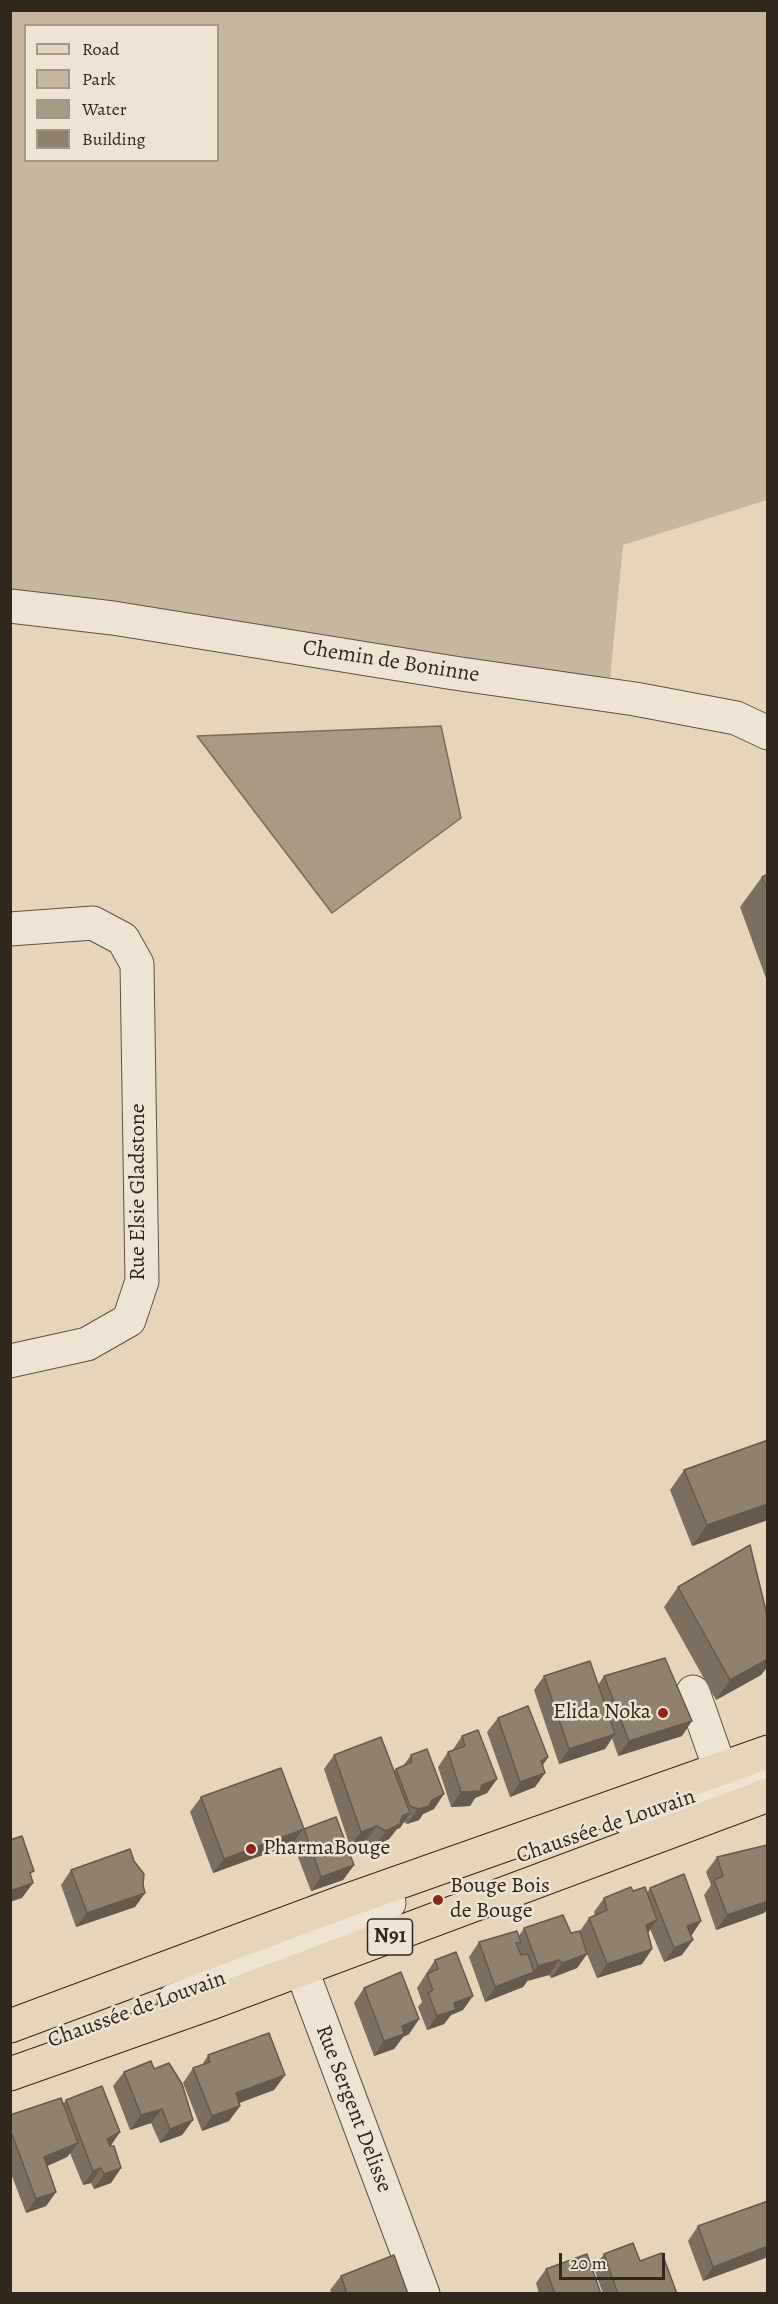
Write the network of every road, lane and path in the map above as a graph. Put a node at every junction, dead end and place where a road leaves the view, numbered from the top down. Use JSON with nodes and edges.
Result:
{"nodes":[{"id":1,"x":10,"y":606,"type":"edge"},
{"id":2,"x":768,"y":733,"type":"edge"},
{"id":3,"x":10,"y":929,"type":"edge"},
{"id":4,"x":10,"y":1361,"type":"edge"},
{"id":5,"x":693,"y":1692,"type":"dead end"},
{"id":6,"x":768,"y":1752,"type":"edge"},
{"id":7,"x":720,"y":1769,"type":"junction"},
{"id":8,"x":768,"y":1772,"type":"edge"},
{"id":9,"x":768,"y":1795,"type":"edge"},
{"id":10,"x":293,"y":1946,"type":"junction"},
{"id":11,"x":10,"y":2026,"type":"edge"},
{"id":12,"x":10,"y":2056,"type":"edge"},
{"id":13,"x":10,"y":2074,"type":"edge"},
{"id":14,"x":423,"y":2294,"type":"edge"}],
"edges":[{"from":1,"to":2,"type":"street","name":"Chemin de Boninne"},
{"from":3,"to":4,"type":"street","name":"Rue Elsie Gladstone"},
{"from":5,"to":7,"type":"street"},
{"from":6,"to":7,"type":"main road","name":"Chaussée de Louvain","number":"N91"},
{"from":7,"to":10,"type":"main road","name":"Chaussée de Louvain","number":"N91"},
{"from":8,"to":10,"type":"street","name":"Chaussée de Louvain","number":"N91"},
{"from":9,"to":10,"type":"main road","name":"Chaussée de Louvain","number":"N91"},
{"from":10,"to":11,"type":"main road","name":"Chaussée de Louvain","number":"N91"},
{"from":10,"to":12,"type":"street","name":"Chaussée de Louvain","number":"N91"},
{"from":10,"to":13,"type":"main road","name":"Chaussée de Louvain","number":"N91"},
{"from":10,"to":14,"type":"street","name":"Rue Sergent Delisse"}]}
